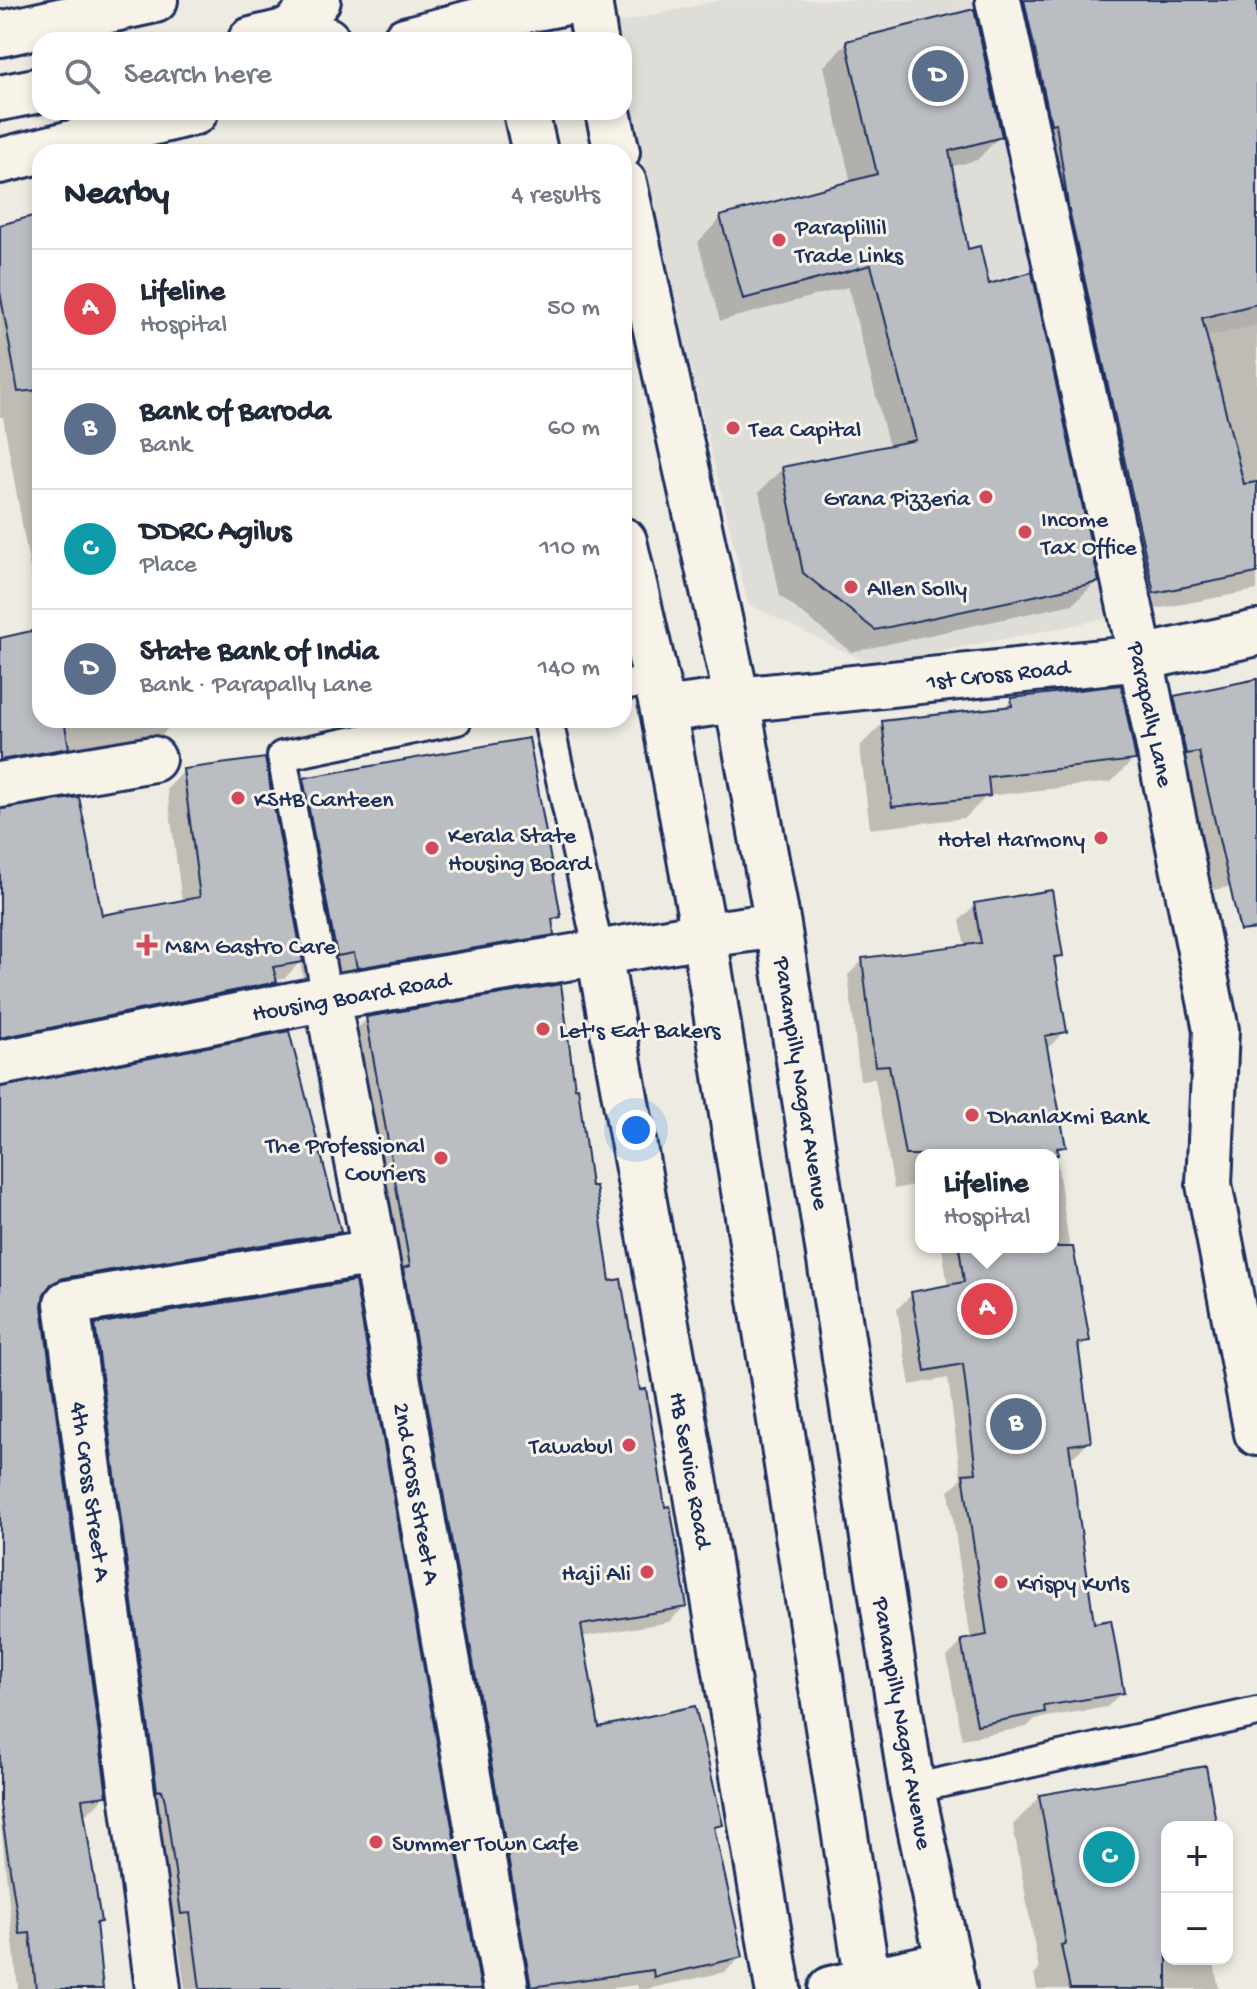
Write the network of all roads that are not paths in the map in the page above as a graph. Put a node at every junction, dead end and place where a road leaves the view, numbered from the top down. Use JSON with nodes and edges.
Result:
{"nodes":[{"id":1,"x":155,"y":0,"type":"edge"},
{"id":2,"x":578,"y":0,"type":"edge"},
{"id":3,"x":589,"y":0,"type":"edge"},
{"id":4,"x":998,"y":0,"type":"edge"},
{"id":5,"x":506,"y":18,"type":"edge"},
{"id":6,"x":442,"y":32,"type":"edge"},
{"id":7,"x":594,"y":32,"type":"edge"},
{"id":8,"x":0,"y":34,"type":"edge"},
{"id":9,"x":32,"y":92,"type":"edge"},
{"id":10,"x":0,"y":98,"type":"edge"},
{"id":11,"x":163,"y":120,"type":"edge"},
{"id":12,"x":528,"y":120,"type":"edge"},
{"id":13,"x":610,"y":120,"type":"edge"},
{"id":14,"x":68,"y":144,"type":"edge"},
{"id":15,"x":533,"y":144,"type":"edge"},
{"id":16,"x":615,"y":144,"type":"edge"},
{"id":17,"x":32,"y":153,"type":"edge"},
{"id":18,"x":0,"y":161,"type":"edge"},
{"id":19,"x":632,"y":220,"type":"edge"},
{"id":20,"x":632,"y":593,"type":"edge"},
{"id":21,"x":1257,"y":633,"type":"edge"},
{"id":22,"x":1141,"y":658,"type":"junction"},
{"id":23,"x":647,"y":691,"type":"edge"},
{"id":24,"x":737,"y":700,"type":"junction"},
{"id":25,"x":418,"y":728,"type":"edge"},
{"id":26,"x":550,"y":728,"type":"edge"},
{"id":27,"x":153,"y":759,"type":"dead end"},
{"id":28,"x":0,"y":785,"type":"edge"},
{"id":29,"x":778,"y":925,"type":"junction"},
{"id":30,"x":704,"y":935,"type":"junction"},
{"id":31,"x":599,"y":953,"type":"junction"},
{"id":32,"x":327,"y":998,"type":"junction"},
{"id":33,"x":0,"y":1063,"type":"edge"},
{"id":34,"x":375,"y":1252,"type":"junction"},
{"id":35,"x":1257,"y":1433,"type":"edge"},
{"id":36,"x":1257,"y":1712,"type":"edge"},
{"id":37,"x":912,"y":1789,"type":"junction"},
{"id":38,"x":951,"y":1976,"type":"edge"},
{"id":39,"x":856,"y":1987,"type":"edge"},
{"id":40,"x":158,"y":1989,"type":"edge"},
{"id":41,"x":506,"y":1989,"type":"edge"},
{"id":42,"x":778,"y":1989,"type":"edge"}],
"edges":[{"from":1,"to":8,"type":"street"},
{"from":2,"to":5,"type":"street"},
{"from":3,"to":7,"type":"street"},
{"from":4,"to":22,"type":"street","name":"Parapally Lane"},
{"from":5,"to":6,"type":"street"},
{"from":9,"to":10,"type":"street"},
{"from":11,"to":14,"type":"street"},
{"from":12,"to":15,"type":"street"},
{"from":13,"to":16,"type":"street"},
{"from":17,"to":18,"type":"street"},
{"from":19,"to":24,"type":"street","name":"Panampilly Nagar Avenue"},
{"from":20,"to":23,"type":"street"},
{"from":21,"to":22,"type":"street","name":"1st Cross Road"},
{"from":22,"to":24,"type":"street","name":"1st Cross Road"},
{"from":22,"to":35,"type":"street","name":"Parapally Lane"},
{"from":23,"to":24,"type":"street","name":"1st Cross Road"},
{"from":23,"to":30,"type":"street"},
{"from":24,"to":29,"type":"street","name":"Panampilly Nagar Avenue"},
{"from":25,"to":32,"type":"lane"},
{"from":26,"to":31,"type":"lane"},
{"from":27,"to":28,"type":"street"},
{"from":29,"to":30,"type":"street","name":"Housing Board Road"},
{"from":29,"to":37,"type":"street","name":"Panampilly Nagar Avenue"},
{"from":30,"to":31,"type":"street","name":"Housing Board Road"},
{"from":30,"to":39,"type":"street"},
{"from":31,"to":32,"type":"street","name":"Housing Board Road"},
{"from":31,"to":42,"type":"street","name":"HB Service Road"},
{"from":32,"to":33,"type":"street","name":"Housing Board Road"},
{"from":32,"to":34,"type":"street","name":"2nd Cross Street A"},
{"from":34,"to":40,"type":"street","name":"4th Cross Street A"},
{"from":34,"to":41,"type":"street","name":"2nd Cross Street A"},
{"from":36,"to":37,"type":"lane"},
{"from":37,"to":38,"type":"street","name":"Panampilly Nagar Avenue"},
{"from":38,"to":39,"type":"street"}]}
